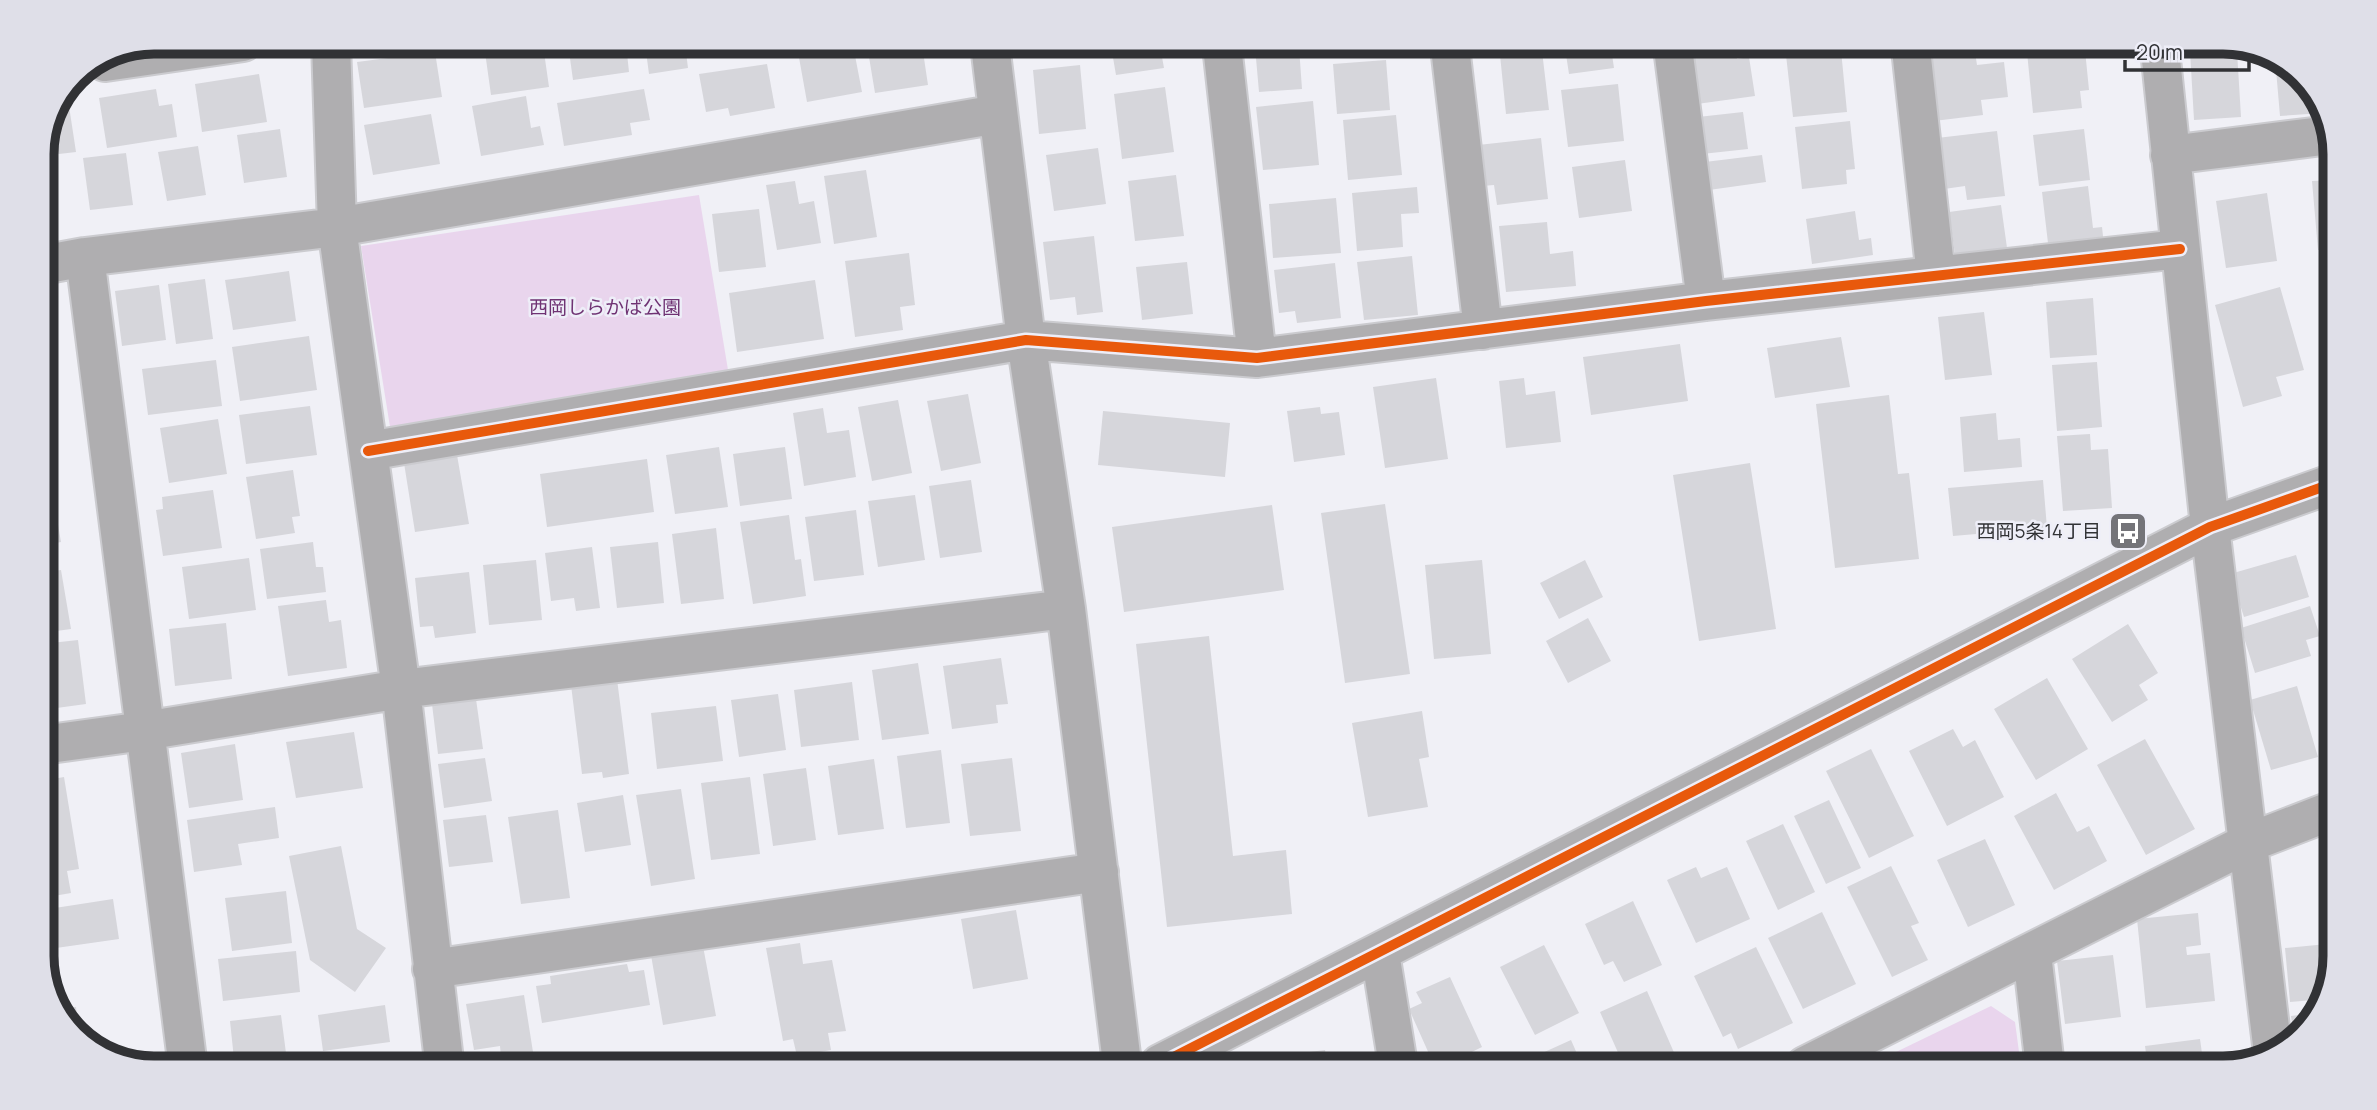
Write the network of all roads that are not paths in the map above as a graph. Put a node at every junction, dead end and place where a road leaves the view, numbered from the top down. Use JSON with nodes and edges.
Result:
{"nodes":[{"id":1,"x":160,"y":54,"type":"edge"},
{"id":2,"x":331,"y":54,"type":"edge"},
{"id":3,"x":991,"y":54,"type":"edge"},
{"id":4,"x":1223,"y":54,"type":"edge"},
{"id":5,"x":1451,"y":54,"type":"edge"},
{"id":6,"x":1674,"y":54,"type":"edge"},
{"id":7,"x":1911,"y":54,"type":"edge"},
{"id":8,"x":2160,"y":54,"type":"edge"},
{"id":9,"x":125,"y":59,"type":"edge"},
{"id":10,"x":998,"y":114,"type":"junction"},
{"id":11,"x":2321,"y":136,"type":"edge"},
{"id":12,"x":2170,"y":155,"type":"junction"},
{"id":13,"x":337,"y":227,"type":"junction"},
{"id":14,"x":2180,"y":249,"type":"junction"},
{"id":15,"x":85,"y":257,"type":"junction"},
{"id":16,"x":54,"y":263,"type":"edge"},
{"id":17,"x":1936,"y":276,"type":"junction"},
{"id":18,"x":1706,"y":301,"type":"junction"},
{"id":19,"x":1483,"y":330,"type":"junction"},
{"id":20,"x":1026,"y":340,"type":"junction"},
{"id":21,"x":1257,"y":359,"type":"junction"},
{"id":22,"x":368,"y":451,"type":"junction"},
{"id":23,"x":2323,"y":487,"type":"edge"},
{"id":24,"x":2210,"y":527,"type":"junction"},
{"id":25,"x":1066,"y":609,"type":"junction"},
{"id":26,"x":401,"y":689,"type":"junction"},
{"id":27,"x":144,"y":731,"type":"junction"},
{"id":28,"x":54,"y":743,"type":"edge"},
{"id":29,"x":2323,"y":814,"type":"edge"},
{"id":30,"x":2248,"y":843,"type":"junction"},
{"id":31,"x":1099,"y":872,"type":"junction"},
{"id":32,"x":1380,"y":953,"type":"junction"},
{"id":33,"x":2032,"y":954,"type":"junction"},
{"id":34,"x":432,"y":970,"type":"junction"},
{"id":35,"x":2272,"y":1042,"type":"edge"},
{"id":36,"x":186,"y":1056,"type":"edge"},
{"id":37,"x":443,"y":1056,"type":"edge"},
{"id":38,"x":1121,"y":1056,"type":"edge"},
{"id":39,"x":1176,"y":1056,"type":"edge"},
{"id":40,"x":1397,"y":1056,"type":"edge"},
{"id":41,"x":1825,"y":1056,"type":"edge"},
{"id":42,"x":2044,"y":1056,"type":"edge"}],
"edges":[{"from":1,"to":9,"type":"street"},
{"from":2,"to":13,"type":"street"},
{"from":3,"to":10,"type":"street"},
{"from":4,"to":21,"type":"street"},
{"from":5,"to":19,"type":"street"},
{"from":6,"to":18,"type":"street"},
{"from":7,"to":17,"type":"street"},
{"from":8,"to":12,"type":"street"},
{"from":10,"to":13,"type":"street"},
{"from":10,"to":20,"type":"street"},
{"from":11,"to":12,"type":"street"},
{"from":12,"to":14,"type":"street"},
{"from":13,"to":15,"type":"street"},
{"from":13,"to":22,"type":"street"},
{"from":14,"to":17,"type":"street"},
{"from":14,"to":24,"type":"street"},
{"from":15,"to":16,"type":"street"},
{"from":15,"to":27,"type":"street"},
{"from":17,"to":18,"type":"street"},
{"from":18,"to":19,"type":"street"},
{"from":19,"to":21,"type":"street"},
{"from":20,"to":21,"type":"street"},
{"from":20,"to":22,"type":"street"},
{"from":20,"to":25,"type":"street"},
{"from":22,"to":26,"type":"street"},
{"from":23,"to":24,"type":"street"},
{"from":24,"to":30,"type":"street"},
{"from":24,"to":32,"type":"street"},
{"from":25,"to":26,"type":"street"},
{"from":25,"to":31,"type":"street"},
{"from":26,"to":27,"type":"street"},
{"from":26,"to":34,"type":"street"},
{"from":27,"to":28,"type":"street"},
{"from":27,"to":36,"type":"street"},
{"from":29,"to":30,"type":"street"},
{"from":30,"to":33,"type":"street"},
{"from":30,"to":35,"type":"street"},
{"from":31,"to":34,"type":"street"},
{"from":31,"to":38,"type":"street"},
{"from":32,"to":39,"type":"street"},
{"from":32,"to":40,"type":"street"},
{"from":33,"to":41,"type":"street"},
{"from":33,"to":42,"type":"street"},
{"from":34,"to":37,"type":"street"}]}
